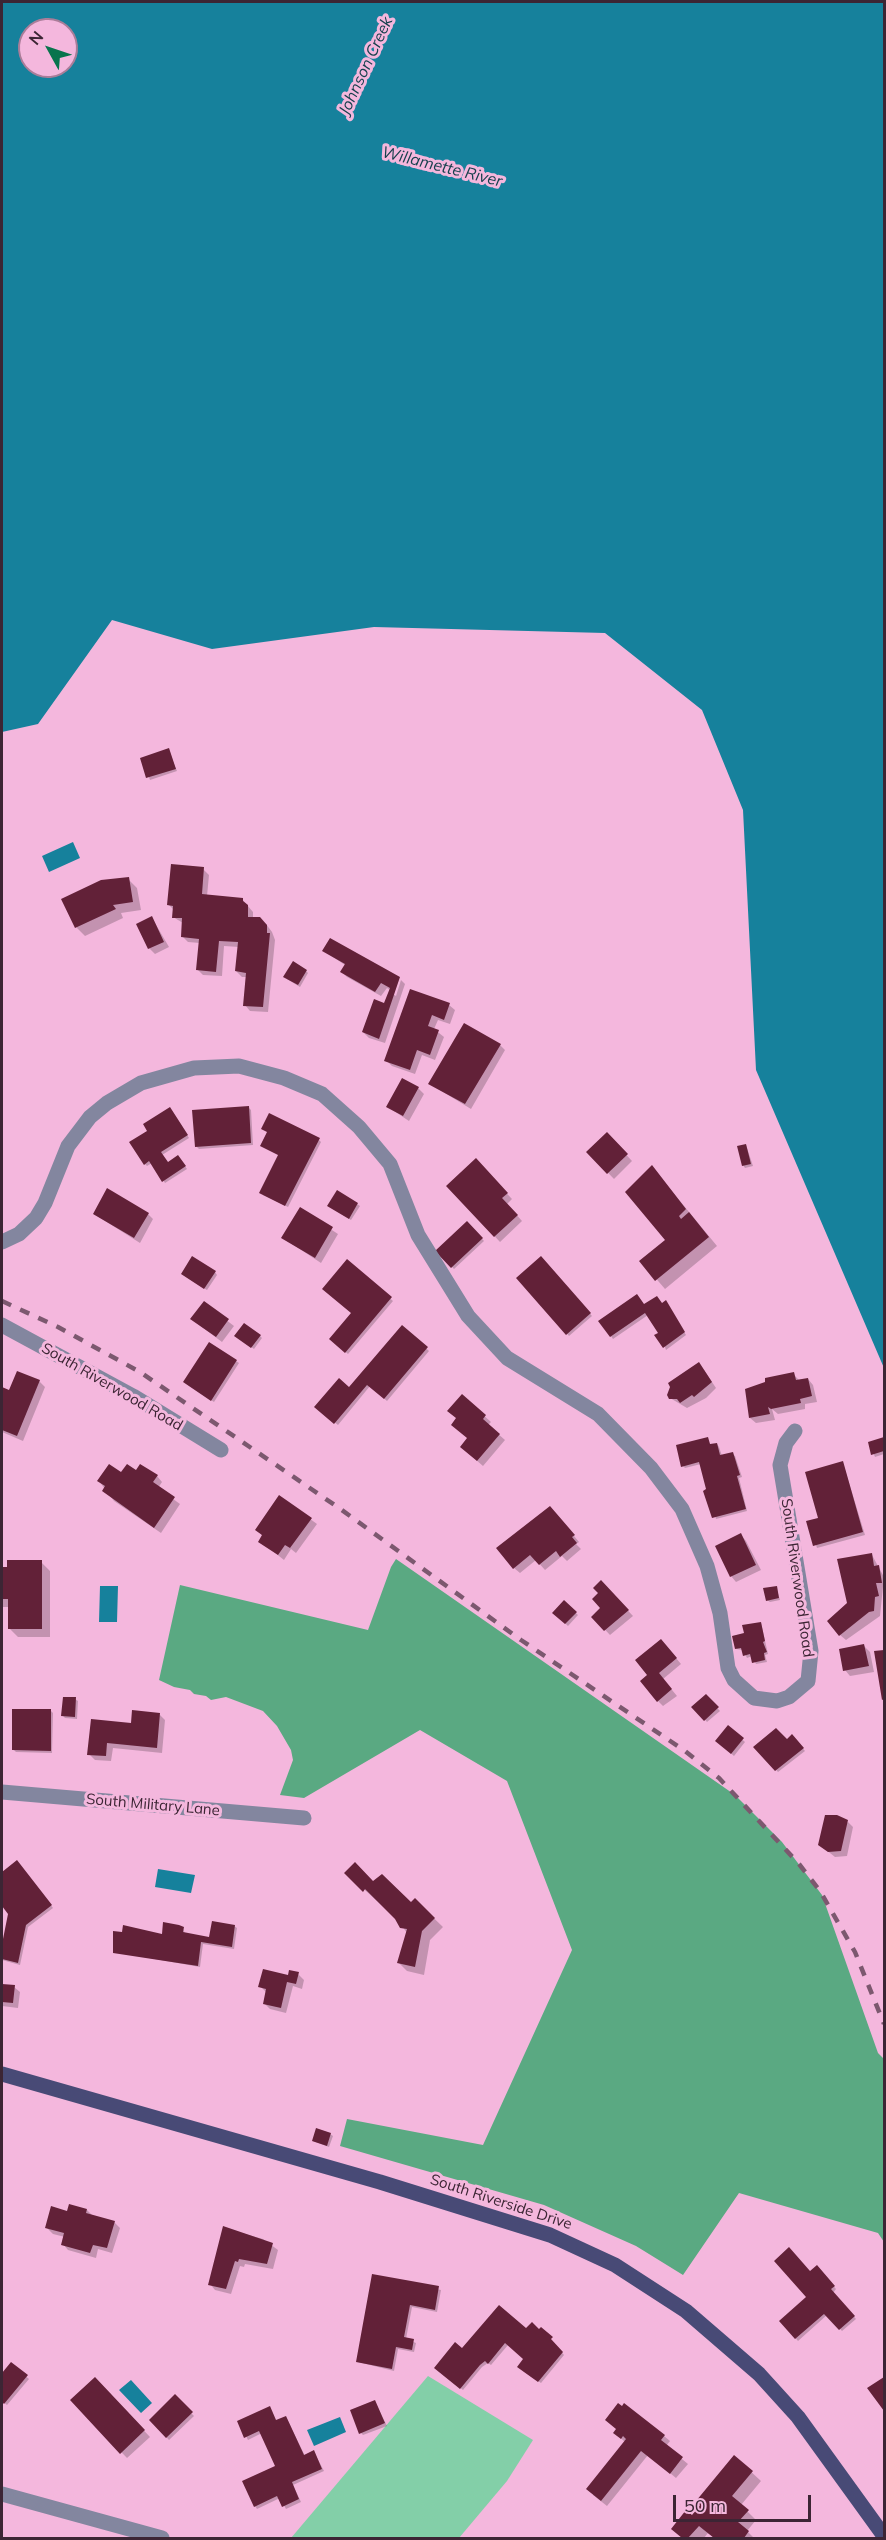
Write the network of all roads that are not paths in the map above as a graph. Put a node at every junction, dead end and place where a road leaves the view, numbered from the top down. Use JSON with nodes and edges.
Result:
{"nodes":[{"id":1,"x":2,"y":1242,"type":"edge"},
{"id":2,"x":2,"y":1325,"type":"edge"},
{"id":3,"x":795,"y":1431,"type":"dead end"},
{"id":4,"x":221,"y":1450,"type":"dead end"},
{"id":5,"x":2,"y":1792,"type":"edge"},
{"id":6,"x":304,"y":1818,"type":"dead end"},
{"id":7,"x":2,"y":2074,"type":"edge"},
{"id":8,"x":2,"y":2494,"type":"edge"},
{"id":9,"x":885,"y":2536,"type":"edge"},
{"id":10,"x":162,"y":2538,"type":"edge"}],
"edges":[{"from":1,"to":3,"type":"street","name":"South Riverwood Road"},
{"from":2,"to":4,"type":"street","name":"South Riverwood Road"},
{"from":5,"to":6,"type":"street","name":"South Military Lane"},
{"from":7,"to":9,"type":"main road","name":"South Riverside Drive"},
{"from":8,"to":10,"type":"street"}]}
